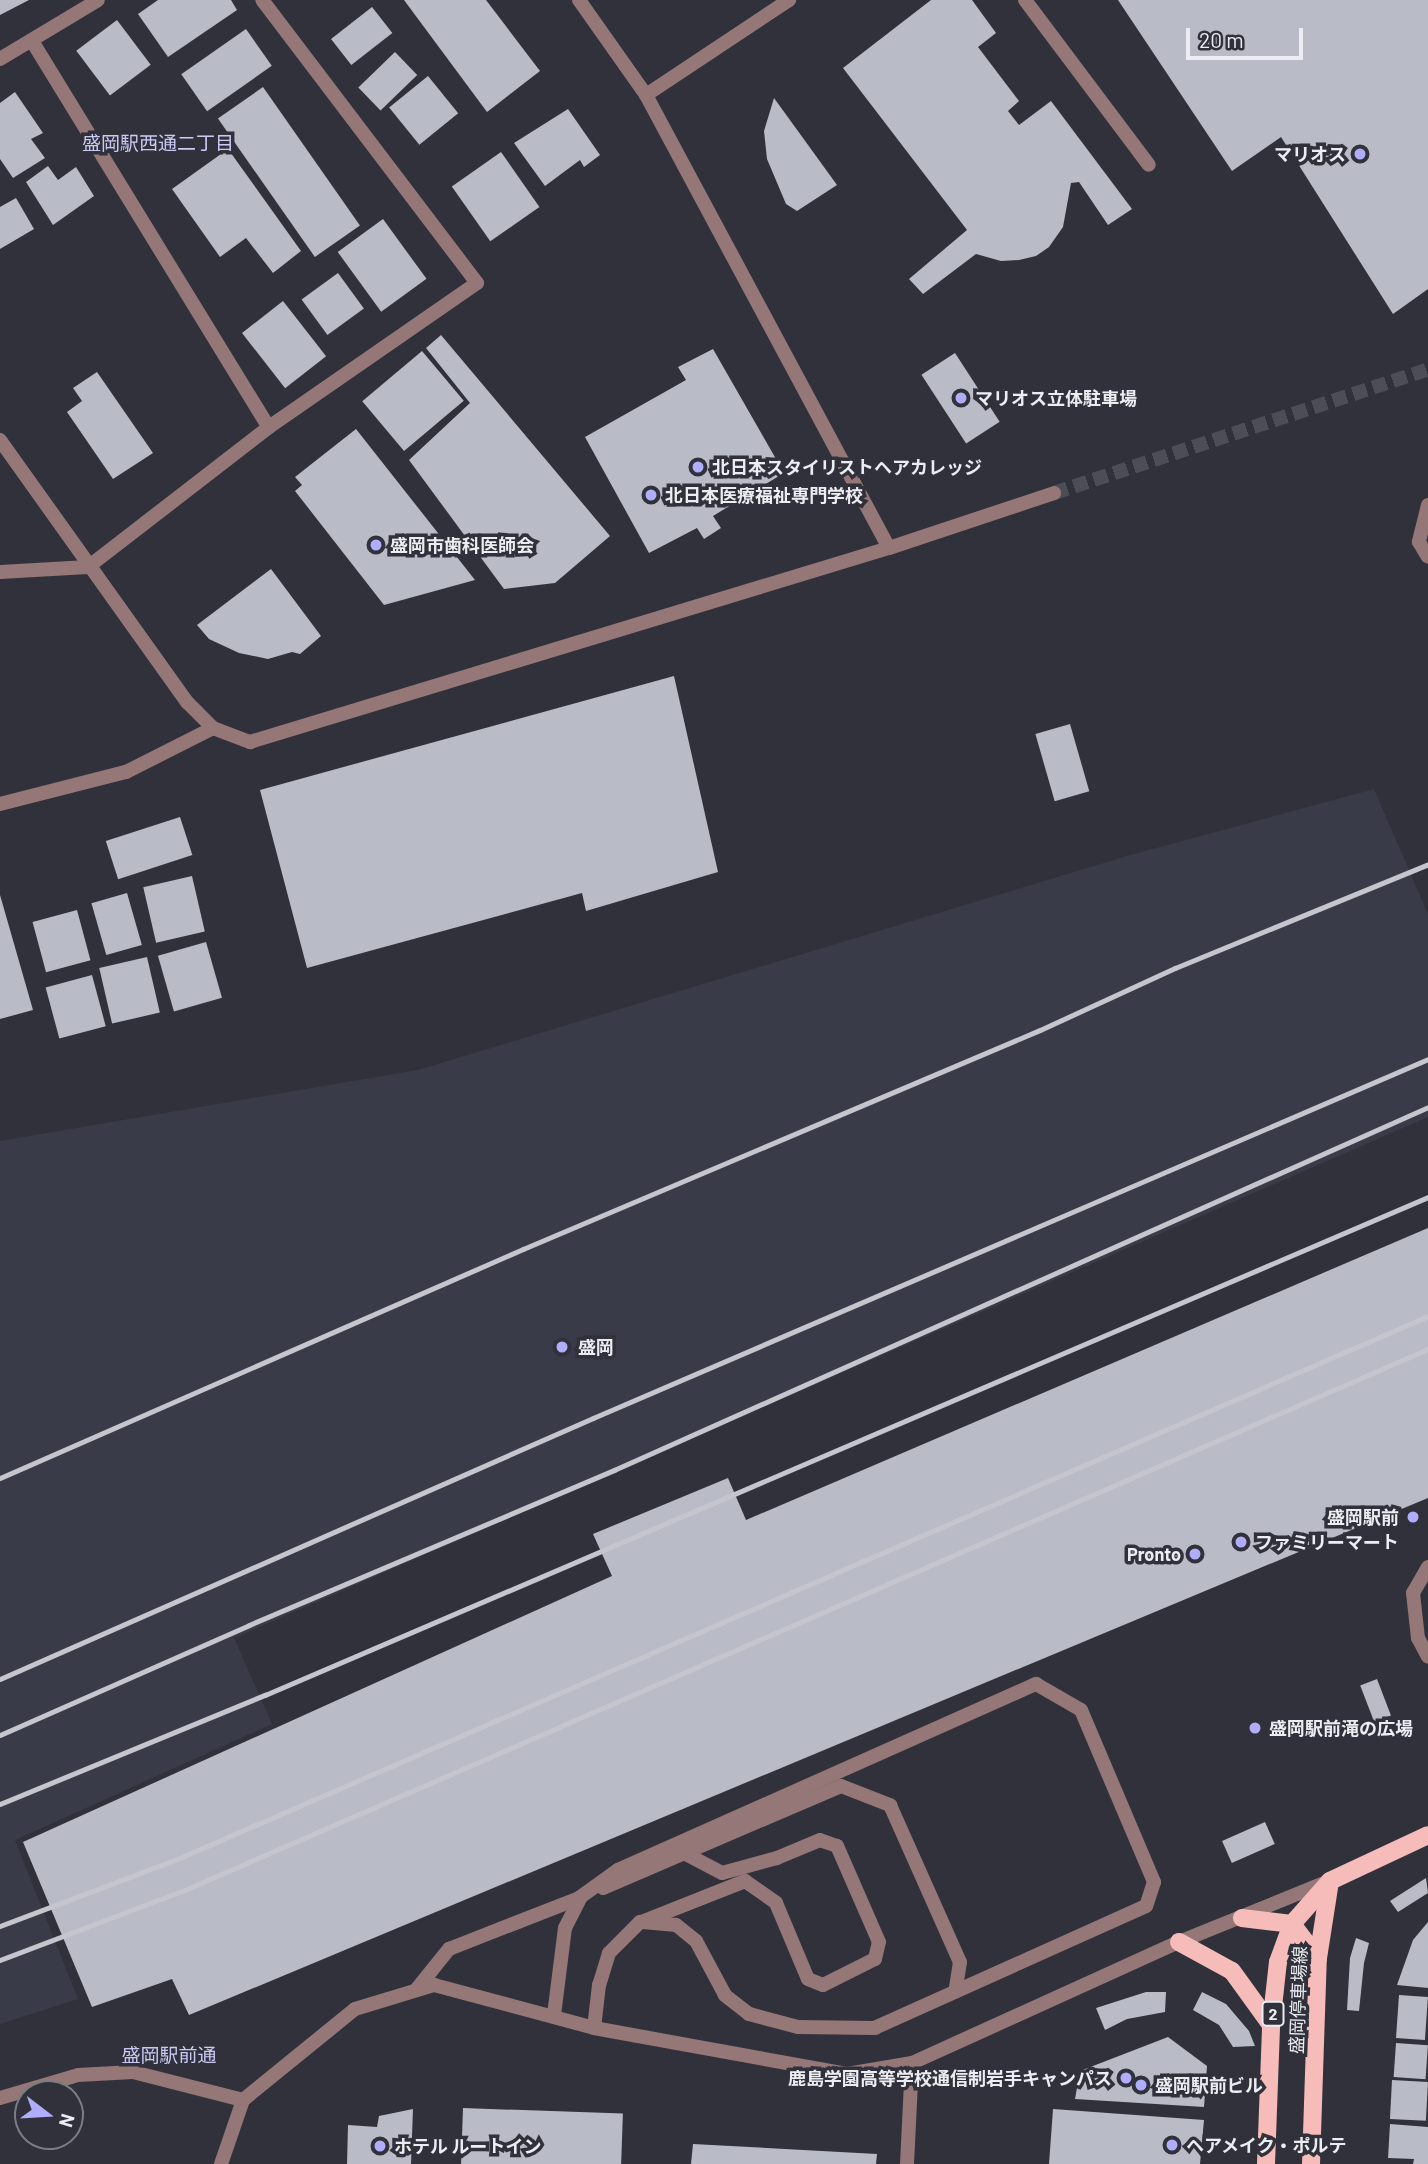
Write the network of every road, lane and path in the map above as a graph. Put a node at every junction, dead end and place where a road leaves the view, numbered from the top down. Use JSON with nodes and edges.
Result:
{"nodes":[{"id":1,"x":98,"y":0,"type":"edge"},
{"id":2,"x":262,"y":0,"type":"edge"},
{"id":3,"x":579,"y":0,"type":"edge"},
{"id":4,"x":789,"y":0,"type":"edge"},
{"id":5,"x":1025,"y":0,"type":"edge"},
{"id":6,"x":32,"y":41,"type":"junction"},
{"id":7,"x":0,"y":59,"type":"edge"},
{"id":8,"x":646,"y":95,"type":"junction"},
{"id":9,"x":1149,"y":165,"type":"dead end"},
{"id":10,"x":269,"y":427,"type":"junction"},
{"id":11,"x":0,"y":440,"type":"edge"},
{"id":12,"x":1054,"y":493,"type":"tunnel mouth"},
{"id":13,"x":1428,"y":505,"type":"edge"},
{"id":14,"x":889,"y":548,"type":"junction"},
{"id":15,"x":1428,"y":557,"type":"edge"},
{"id":16,"x":88,"y":567,"type":"junction"},
{"id":17,"x":0,"y":572,"type":"edge"},
{"id":18,"x":213,"y":728,"type":"junction"},
{"id":19,"x":0,"y":804,"type":"edge"},
{"id":20,"x":1428,"y":1567,"type":"edge"},
{"id":21,"x":1428,"y":1657,"type":"edge"},
{"id":22,"x":1428,"y":1835,"type":"edge"},
{"id":23,"x":684,"y":1853,"type":"junction"},
{"id":24,"x":1331,"y":1881,"type":"junction"},
{"id":25,"x":579,"y":1898,"type":"junction"},
{"id":26,"x":1242,"y":1918,"type":"junction"},
{"id":27,"x":640,"y":1923,"type":"junction"},
{"id":28,"x":1292,"y":1924,"type":"junction"},
{"id":29,"x":1179,"y":1942,"type":"junction"},
{"id":30,"x":1318,"y":1958,"type":"junction"},
{"id":31,"x":416,"y":1990,"type":"junction"},
{"id":32,"x":955,"y":1992,"type":"junction"},
{"id":33,"x":554,"y":2015,"type":"junction"},
{"id":34,"x":1271,"y":2025,"type":"junction"},
{"id":35,"x":594,"y":2028,"type":"junction"},
{"id":36,"x":912,"y":2063,"type":"junction"},
{"id":37,"x":0,"y":2098,"type":"edge"},
{"id":38,"x":243,"y":2099,"type":"junction"},
{"id":39,"x":221,"y":2164,"type":"edge"},
{"id":40,"x":907,"y":2164,"type":"edge"},
{"id":41,"x":1266,"y":2164,"type":"edge"},
{"id":42,"x":1311,"y":2164,"type":"edge"}],
"edges":[{"from":1,"to":6,"type":"street"},
{"from":2,"to":10,"type":"street"},
{"from":3,"to":8,"type":"street"},
{"from":4,"to":8,"type":"street"},
{"from":5,"to":9,"type":"street"},
{"from":6,"to":7,"type":"street"},
{"from":6,"to":10,"type":"street"},
{"from":8,"to":14,"type":"street"},
{"from":10,"to":16,"type":"street"},
{"from":11,"to":16,"type":"street"},
{"from":12,"to":14,"type":"street"},
{"from":13,"to":15,"type":"street"},
{"from":14,"to":18,"type":"street"},
{"from":16,"to":17,"type":"street"},
{"from":16,"to":18,"type":"street"},
{"from":18,"to":19,"type":"street"},
{"from":20,"to":21,"type":"street"},
{"from":22,"to":24,"type":"main road","name":"盛岡停車場線","number":"2"},
{"from":23,"to":25,"type":"street"},
{"from":23,"to":27,"type":"street"},
{"from":23,"to":32,"type":"street"},
{"from":24,"to":26,"type":"street"},
{"from":24,"to":28,"type":"main road","name":"盛岡停車場線","number":"2"},
{"from":24,"to":30,"type":"main road","name":"盛岡停車場線"},
{"from":25,"to":31,"type":"street"},
{"from":25,"to":32,"type":"street"},
{"from":25,"to":33,"type":"street"},
{"from":26,"to":28,"type":"main road"},
{"from":26,"to":29,"type":"street"},
{"from":27,"to":32,"type":"street"},
{"from":27,"to":35,"type":"street"},
{"from":28,"to":30,"type":"main road"},
{"from":28,"to":34,"type":"main road","name":"盛岡停車場線","number":"2"},
{"from":29,"to":34,"type":"main road"},
{"from":29,"to":36,"type":"street"},
{"from":30,"to":42,"type":"main road","name":"盛岡停車場線"},
{"from":31,"to":33,"type":"street"},
{"from":31,"to":38,"type":"street"},
{"from":33,"to":35,"type":"street"},
{"from":34,"to":41,"type":"main road","name":"盛岡停車場線","number":"2"},
{"from":35,"to":36,"type":"street"},
{"from":36,"to":40,"type":"street"},
{"from":37,"to":38,"type":"street"},
{"from":38,"to":39,"type":"street"}]}
